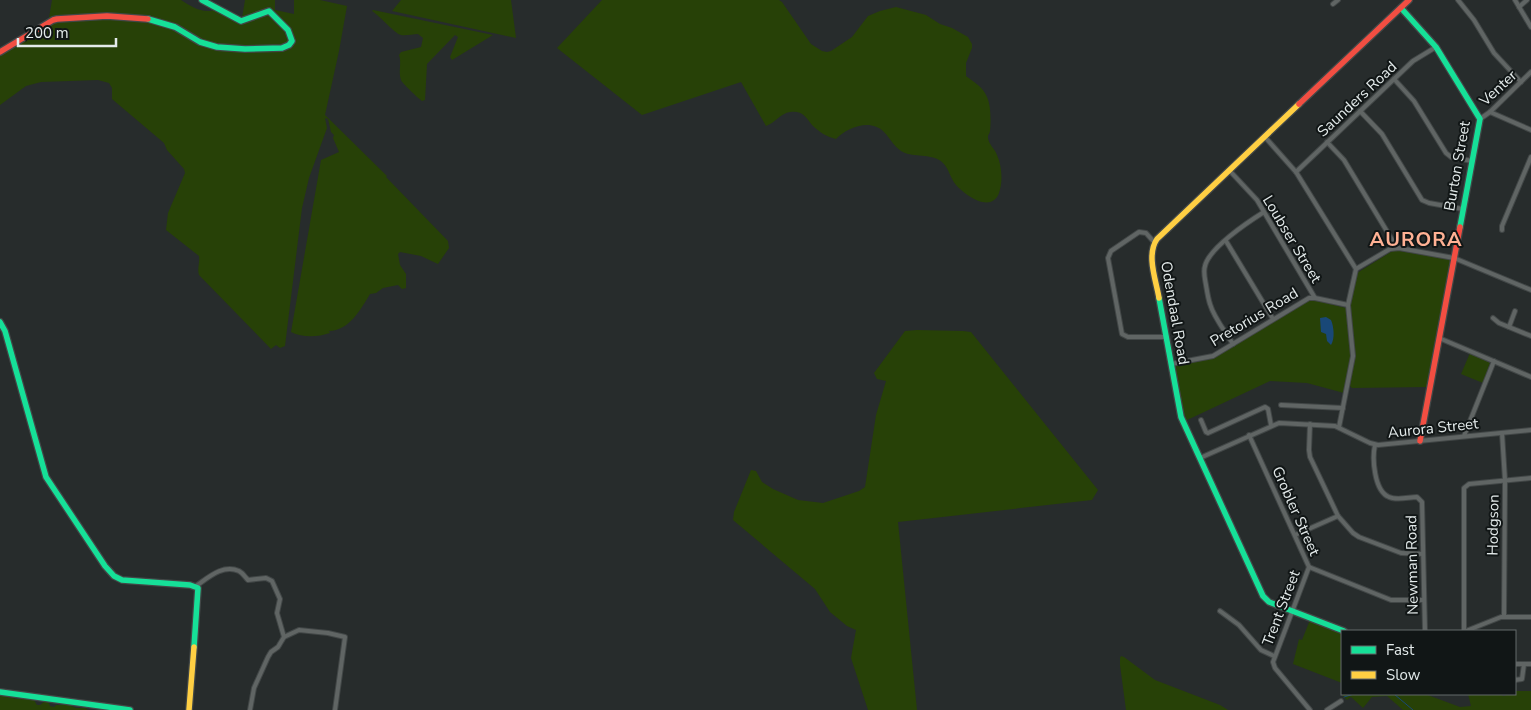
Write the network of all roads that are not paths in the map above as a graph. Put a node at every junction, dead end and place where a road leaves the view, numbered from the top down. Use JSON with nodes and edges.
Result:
{"nodes":[{"id":1,"x":202,"y":0,"type":"edge"},
{"id":2,"x":1338,"y":0,"type":"edge"},
{"id":3,"x":1409,"y":0,"type":"edge"},
{"id":4,"x":1458,"y":0,"type":"edge"},
{"id":5,"x":1467,"y":0,"type":"edge"},
{"id":6,"x":1515,"y":0,"type":"edge"},
{"id":7,"x":1527,"y":0,"type":"edge"},
{"id":8,"x":1333,"y":4,"type":"dead end"},
{"id":9,"x":1462,"y":4,"type":"junction"},
{"id":10,"x":1519,"y":7,"type":"junction"},
{"id":11,"x":1401,"y":8,"type":"junction"},
{"id":12,"x":1531,"y":27,"type":"edge"},
{"id":13,"x":1436,"y":47,"type":"junction"},
{"id":14,"x":0,"y":52,"type":"edge"},
{"id":15,"x":1531,"y":72,"type":"edge"},
{"id":16,"x":1394,"y":79,"type":"junction"},
{"id":17,"x":1521,"y":82,"type":"junction"},
{"id":18,"x":1360,"y":111,"type":"junction"},
{"id":19,"x":1490,"y":112,"type":"junction"},
{"id":20,"x":1480,"y":119,"type":"junction"},
{"id":21,"x":1531,"y":130,"type":"edge"},
{"id":22,"x":1264,"y":137,"type":"junction"},
{"id":23,"x":1327,"y":142,"type":"junction"},
{"id":24,"x":1531,"y":157,"type":"edge"},
{"id":25,"x":1472,"y":161,"type":"junction"},
{"id":26,"x":1229,"y":170,"type":"junction"},
{"id":27,"x":1296,"y":172,"type":"junction"},
{"id":28,"x":1463,"y":209,"type":"junction"},
{"id":29,"x":1264,"y":212,"type":"junction"},
{"id":30,"x":1502,"y":230,"type":"dead end"},
{"id":31,"x":1226,"y":241,"type":"junction"},
{"id":32,"x":1154,"y":242,"type":"junction"},
{"id":33,"x":1397,"y":248,"type":"junction"},
{"id":34,"x":1454,"y":258,"type":"junction"},
{"id":35,"x":1356,"y":270,"type":"junction"},
{"id":36,"x":1531,"y":290,"type":"edge"},
{"id":37,"x":1315,"y":298,"type":"junction"},
{"id":38,"x":1348,"y":305,"type":"junction"},
{"id":39,"x":1514,"y":311,"type":"dead end"},
{"id":40,"x":1493,"y":318,"type":"dead end"},
{"id":41,"x":1273,"y":319,"type":"junction"},
{"id":42,"x":0,"y":322,"type":"edge"},
{"id":43,"x":1509,"y":327,"type":"junction"},
{"id":44,"x":1531,"y":336,"type":"edge"},
{"id":45,"x":1166,"y":338,"type":"junction"},
{"id":46,"x":1439,"y":338,"type":"junction"},
{"id":47,"x":1233,"y":344,"type":"junction"},
{"id":48,"x":1494,"y":361,"type":"junction"},
{"id":49,"x":1171,"y":364,"type":"junction"},
{"id":50,"x":1531,"y":377,"type":"edge"},
{"id":51,"x":1281,"y":405,"type":"dead end"},
{"id":52,"x":1343,"y":408,"type":"junction"},
{"id":53,"x":1200,"y":420,"type":"dead end"},
{"id":54,"x":1310,"y":424,"type":"junction"},
{"id":55,"x":1271,"y":425,"type":"junction"},
{"id":56,"x":1339,"y":428,"type":"junction"},
{"id":57,"x":1531,"y":430,"type":"edge"},
{"id":58,"x":1502,"y":433,"type":"junction"},
{"id":59,"x":1249,"y":435,"type":"junction"},
{"id":60,"x":1464,"y":436,"type":"junction"},
{"id":61,"x":1420,"y":441,"type":"junction"},
{"id":62,"x":1375,"y":445,"type":"junction"},
{"id":63,"x":1200,"y":458,"type":"junction"},
{"id":64,"x":1531,"y":478,"type":"edge"},
{"id":65,"x":1505,"y":480,"type":"junction"},
{"id":66,"x":1338,"y":516,"type":"junction"},
{"id":67,"x":1295,"y":535,"type":"junction"},
{"id":68,"x":1423,"y":554,"type":"junction"},
{"id":69,"x":1309,"y":567,"type":"junction"},
{"id":70,"x":196,"y":586,"type":"junction"},
{"id":71,"x":1424,"y":600,"type":"junction"},
{"id":72,"x":1220,"y":611,"type":"dead end"},
{"id":73,"x":1292,"y":611,"type":"junction"},
{"id":74,"x":1504,"y":617,"type":"junction"},
{"id":75,"x":1531,"y":618,"type":"edge"},
{"id":76,"x":1341,"y":630,"type":"edge"},
{"id":77,"x":1425,"y":630,"type":"edge"},
{"id":78,"x":1465,"y":630,"type":"edge"},
{"id":79,"x":1468,"y":630,"type":"edge"},
{"id":80,"x":284,"y":636,"type":"junction"},
{"id":81,"x":1274,"y":656,"type":"junction"},
{"id":82,"x":1516,"y":664,"type":"edge"},
{"id":83,"x":1524,"y":664,"type":"junction"},
{"id":84,"x":1531,"y":664,"type":"edge"},
{"id":85,"x":1516,"y":680,"type":"edge"},
{"id":86,"x":0,"y":692,"type":"edge"},
{"id":87,"x":1341,"y":700,"type":"dead end"},
{"id":88,"x":130,"y":710,"type":"edge"},
{"id":89,"x":189,"y":710,"type":"edge"},
{"id":90,"x":250,"y":710,"type":"edge"},
{"id":91,"x":335,"y":710,"type":"edge"},
{"id":92,"x":1310,"y":710,"type":"edge"},
{"id":93,"x":1327,"y":710,"type":"edge"}],
"edges":[{"from":1,"to":14,"type":"street"},
{"from":2,"to":8,"type":"street"},
{"from":3,"to":11,"type":"street","name":"Odendaal Road"},
{"from":4,"to":9,"type":"street"},
{"from":5,"to":9,"type":"street"},
{"from":6,"to":10,"type":"street"},
{"from":7,"to":10,"type":"street"},
{"from":9,"to":17,"type":"street"},
{"from":10,"to":12,"type":"street"},
{"from":11,"to":13,"type":"street","name":"Burton Street"},
{"from":11,"to":22,"type":"street","name":"Odendaal Road"},
{"from":13,"to":16,"type":"street","name":"Saunders Road"},
{"from":13,"to":20,"type":"street","name":"Burton Street"},
{"from":15,"to":17,"type":"street","name":"Venter"},
{"from":16,"to":18,"type":"street","name":"Saunders Road"},
{"from":16,"to":25,"type":"street"},
{"from":17,"to":19,"type":"street","name":"Venter"},
{"from":18,"to":23,"type":"street","name":"Saunders Road"},
{"from":18,"to":28,"type":"street"},
{"from":19,"to":20,"type":"street","name":"Venter"},
{"from":19,"to":21,"type":"street"},
{"from":20,"to":25,"type":"street","name":"Burton Street"},
{"from":22,"to":26,"type":"street","name":"Odendaal Road"},
{"from":22,"to":27,"type":"street"},
{"from":23,"to":27,"type":"street","name":"Saunders Road"},
{"from":23,"to":33,"type":"street"},
{"from":24,"to":30,"type":"street"},
{"from":25,"to":28,"type":"street","name":"Burton Street"},
{"from":26,"to":29,"type":"street","name":"Loubser Street"},
{"from":26,"to":32,"type":"street","name":"Odendaal Road"},
{"from":27,"to":35,"type":"street"},
{"from":28,"to":34,"type":"street","name":"Burton Street"},
{"from":29,"to":31,"type":"street"},
{"from":29,"to":37,"type":"street","name":"Loubser Street"},
{"from":31,"to":41,"type":"street"},
{"from":31,"to":47,"type":"street"},
{"from":32,"to":45,"type":"street","name":"Odendaal Road"},
{"from":32,"to":45,"type":"street"},
{"from":33,"to":34,"type":"street"},
{"from":33,"to":35,"type":"street"},
{"from":34,"to":36,"type":"street"},
{"from":34,"to":46,"type":"street","name":"Burton Street"},
{"from":35,"to":38,"type":"street"},
{"from":37,"to":38,"type":"street","name":"Pretorius Road"},
{"from":37,"to":41,"type":"street","name":"Pretorius Road"},
{"from":38,"to":52,"type":"street"},
{"from":39,"to":43,"type":"street"},
{"from":40,"to":43,"type":"street"},
{"from":41,"to":47,"type":"street","name":"Pretorius Road"},
{"from":42,"to":70,"type":"street"},
{"from":43,"to":44,"type":"street"},
{"from":45,"to":49,"type":"street","name":"Odendaal Road"},
{"from":46,"to":48,"type":"street"},
{"from":46,"to":61,"type":"street","name":"Burton Street"},
{"from":47,"to":49,"type":"street","name":"Pretorius Road"},
{"from":48,"to":50,"type":"street"},
{"from":48,"to":60,"type":"street"},
{"from":49,"to":63,"type":"street","name":"Odendaal Road"},
{"from":51,"to":52,"type":"street"},
{"from":52,"to":56,"type":"street"},
{"from":53,"to":55,"type":"street"},
{"from":54,"to":55,"type":"street","name":"Aurora Street"},
{"from":54,"to":56,"type":"street","name":"Aurora Street"},
{"from":54,"to":66,"type":"street"},
{"from":55,"to":59,"type":"street","name":"Aurora Street"},
{"from":56,"to":62,"type":"street","name":"Aurora Street"},
{"from":57,"to":58,"type":"street","name":"Aurora Street"},
{"from":58,"to":60,"type":"street","name":"Aurora Street"},
{"from":58,"to":65,"type":"street","name":"Hodgson"},
{"from":59,"to":63,"type":"street","name":"Aurora Street"},
{"from":59,"to":67,"type":"street","name":"Grobler Street"},
{"from":60,"to":61,"type":"street","name":"Aurora Street"},
{"from":61,"to":62,"type":"street","name":"Aurora Street"},
{"from":62,"to":68,"type":"street","name":"Newman Road"},
{"from":63,"to":73,"type":"street","name":"Odendaal Road"},
{"from":64,"to":65,"type":"street"},
{"from":65,"to":74,"type":"street","name":"Hodgson"},
{"from":65,"to":78,"type":"street"},
{"from":66,"to":67,"type":"street"},
{"from":66,"to":68,"type":"street"},
{"from":67,"to":69,"type":"street","name":"Grobler Street"},
{"from":68,"to":71,"type":"street","name":"Newman Road"},
{"from":69,"to":71,"type":"street","name":"Grobler Street"},
{"from":69,"to":73,"type":"street","name":"Trent Street"},
{"from":70,"to":80,"type":"street"},
{"from":70,"to":89,"type":"street"},
{"from":71,"to":77,"type":"street","name":"Newman Road"},
{"from":72,"to":81,"type":"street"},
{"from":73,"to":76,"type":"street"},
{"from":73,"to":81,"type":"street","name":"Trent Street"},
{"from":74,"to":75,"type":"street"},
{"from":74,"to":79,"type":"street"},
{"from":80,"to":90,"type":"street"},
{"from":80,"to":91,"type":"street"},
{"from":81,"to":92,"type":"street"},
{"from":82,"to":83,"type":"street"},
{"from":83,"to":84,"type":"street"},
{"from":83,"to":85,"type":"street"},
{"from":86,"to":88,"type":"street"},
{"from":87,"to":93,"type":"street"}]}
